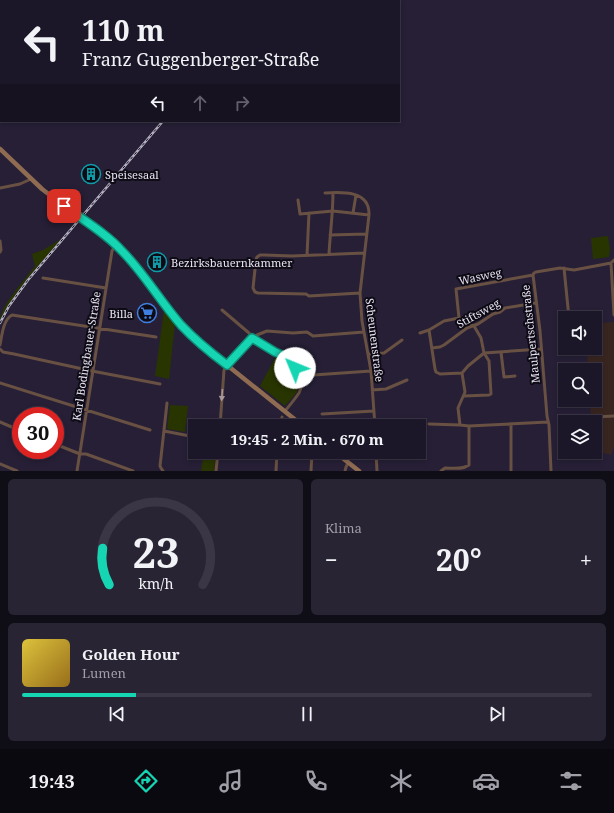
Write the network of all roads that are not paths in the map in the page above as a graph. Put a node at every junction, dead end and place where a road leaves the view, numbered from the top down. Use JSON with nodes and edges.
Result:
{"nodes":[{"id":1,"x":0,"y":149,"type":"edge"},
{"id":2,"x":31,"y":179,"type":"junction"},
{"id":3,"x":0,"y":188,"type":"edge"},
{"id":4,"x":325,"y":193,"type":"dead end"},
{"id":5,"x":333,"y":193,"type":"junction"},
{"id":6,"x":356,"y":195,"type":"junction"},
{"id":7,"x":298,"y":200,"type":"dead end"},
{"id":8,"x":333,"y":211,"type":"junction"},
{"id":9,"x":309,"y":212,"type":"junction"},
{"id":10,"x":353,"y":213,"type":"junction"},
{"id":11,"x":369,"y":215,"type":"junction"},
{"id":12,"x":366,"y":234,"type":"junction"},
{"id":13,"x":330,"y":235,"type":"junction"},
{"id":14,"x":0,"y":241,"type":"edge"},
{"id":15,"x":116,"y":244,"type":"junction"},
{"id":16,"x":0,"y":252,"type":"edge"},
{"id":17,"x":364,"y":252,"type":"junction"},
{"id":18,"x":329,"y":254,"type":"junction"},
{"id":19,"x":307,"y":255,"type":"junction"},
{"id":20,"x":614,"y":260,"type":"edge"},
{"id":21,"x":611,"y":263,"type":"junction"},
{"id":22,"x":564,"y":268,"type":"junction"},
{"id":23,"x":533,"y":275,"type":"junction"},
{"id":24,"x":43,"y":278,"type":"dead end"},
{"id":25,"x":106,"y":288,"type":"junction"},
{"id":26,"x":360,"y":294,"type":"junction"},
{"id":27,"x":536,"y":303,"type":"junction"},
{"id":28,"x":222,"y":310,"type":"dead end"},
{"id":29,"x":569,"y":311,"type":"edge"},
{"id":30,"x":614,"y":315,"type":"edge"},
{"id":31,"x":459,"y":318,"type":"junction"},
{"id":32,"x":474,"y":326,"type":"junction"},
{"id":33,"x":100,"y":328,"type":"junction"},
{"id":34,"x":429,"y":330,"type":"junction"},
{"id":35,"x":364,"y":332,"type":"junction"},
{"id":36,"x":420,"y":332,"type":"dead end"},
{"id":37,"x":156,"y":337,"type":"dead end"},
{"id":38,"x":252,"y":338,"type":"junction"},
{"id":39,"x":402,"y":340,"type":"dead end"},
{"id":40,"x":0,"y":345,"type":"edge"},
{"id":41,"x":432,"y":348,"type":"junction"},
{"id":42,"x":0,"y":349,"type":"edge"},
{"id":43,"x":541,"y":349,"type":"junction"},
{"id":44,"x":501,"y":352,"type":"junction"},
{"id":45,"x":484,"y":353,"type":"junction"},
{"id":46,"x":369,"y":354,"type":"junction"},
{"id":47,"x":227,"y":365,"type":"junction"},
{"id":48,"x":92,"y":371,"type":"junction"},
{"id":49,"x":371,"y":371,"type":"junction"},
{"id":50,"x":462,"y":373,"type":"junction"},
{"id":51,"x":299,"y":376,"type":"junction"},
{"id":52,"x":515,"y":376,"type":"dead end"},
{"id":53,"x":407,"y":380,"type":"dead end"},
{"id":54,"x":0,"y":383,"type":"edge"},
{"id":55,"x":160,"y":384,"type":"dead end"},
{"id":56,"x":372,"y":390,"type":"junction"},
{"id":57,"x":464,"y":396,"type":"junction"},
{"id":58,"x":167,"y":403,"type":"dead end"},
{"id":59,"x":87,"y":411,"type":"junction"},
{"id":60,"x":285,"y":411,"type":"junction"},
{"id":61,"x":374,"y":411,"type":"junction"},
{"id":62,"x":322,"y":414,"type":"dead end"},
{"id":63,"x":614,"y":416,"type":"edge"},
{"id":64,"x":602,"y":417,"type":"edge"},
{"id":65,"x":220,"y":419,"type":"edge"},
{"id":66,"x":295,"y":419,"type":"edge"},
{"id":67,"x":375,"y":419,"type":"edge"},
{"id":68,"x":0,"y":422,"type":"edge"},
{"id":69,"x":548,"y":422,"type":"junction"},
{"id":70,"x":429,"y":424,"type":"dead end"},
{"id":71,"x":510,"y":424,"type":"junction"},
{"id":72,"x":460,"y":425,"type":"junction"},
{"id":73,"x":469,"y":426,"type":"junction"},
{"id":74,"x":12,"y":427,"type":"edge"},
{"id":75,"x":150,"y":430,"type":"dead end"},
{"id":76,"x":164,"y":431,"type":"junction"},
{"id":77,"x":188,"y":436,"type":"edge"},
{"id":78,"x":64,"y":448,"type":"edge"},
{"id":79,"x":80,"y":454,"type":"junction"},
{"id":80,"x":217,"y":459,"type":"edge"},
{"id":81,"x":277,"y":459,"type":"edge"},
{"id":82,"x":312,"y":459,"type":"edge"},
{"id":83,"x":343,"y":459,"type":"edge"},
{"id":84,"x":376,"y":459,"type":"edge"},
{"id":85,"x":348,"y":463,"type":"junction"},
{"id":86,"x":0,"y":464,"type":"edge"},
{"id":87,"x":17,"y":471,"type":"edge"},
{"id":88,"x":77,"y":471,"type":"edge"},
{"id":89,"x":134,"y":471,"type":"edge"},
{"id":90,"x":163,"y":471,"type":"edge"},
{"id":91,"x":216,"y":471,"type":"edge"},
{"id":92,"x":276,"y":471,"type":"edge"},
{"id":93,"x":311,"y":471,"type":"edge"},
{"id":94,"x":345,"y":471,"type":"edge"},
{"id":95,"x":359,"y":471,"type":"edge"},
{"id":96,"x":377,"y":471,"type":"edge"},
{"id":97,"x":441,"y":471,"type":"edge"},
{"id":98,"x":511,"y":471,"type":"edge"},
{"id":99,"x":551,"y":471,"type":"edge"}],
"edges":[{"from":1,"to":2,"type":"main road"},
{"from":2,"to":3,"type":"street"},
{"from":2,"to":15,"type":"main road"},
{"from":4,"to":5,"type":"street"},
{"from":5,"to":6,"type":"street"},
{"from":5,"to":8,"type":"street"},
{"from":6,"to":10,"type":"street"},
{"from":6,"to":11,"type":"street","name":"Scheunenstraße"},
{"from":7,"to":9,"type":"street"},
{"from":8,"to":9,"type":"street"},
{"from":8,"to":10,"type":"street"},
{"from":8,"to":13,"type":"street"},
{"from":9,"to":19,"type":"street"},
{"from":10,"to":11,"type":"street"},
{"from":11,"to":12,"type":"street","name":"Scheunenstraße"},
{"from":12,"to":13,"type":"street"},
{"from":12,"to":17,"type":"street","name":"Scheunenstraße"},
{"from":13,"to":18,"type":"street"},
{"from":14,"to":16,"type":"street"},
{"from":15,"to":25,"type":"street","name":"Karl Bodingbauer-Straße"},
{"from":15,"to":47,"type":"main road"},
{"from":17,"to":18,"type":"street"},
{"from":17,"to":26,"type":"street","name":"Scheunenstraße"},
{"from":18,"to":19,"type":"street"},
{"from":19,"to":26,"type":"street"},
{"from":20,"to":21,"type":"street"},
{"from":21,"to":22,"type":"street","name":"Maulpertschstraße"},
{"from":21,"to":30,"type":"street"},
{"from":22,"to":23,"type":"street","name":"Maulpertschstraße"},
{"from":22,"to":29,"type":"street"},
{"from":23,"to":27,"type":"street","name":"Maulpertschstraße"},
{"from":23,"to":31,"type":"street","name":"Wasweg"},
{"from":24,"to":25,"type":"street"},
{"from":25,"to":33,"type":"street","name":"Karl Bodingbauer-Straße"},
{"from":26,"to":35,"type":"street","name":"Scheunenstraße"},
{"from":27,"to":32,"type":"street","name":"Stiftsweg"},
{"from":27,"to":43,"type":"street","name":"Maulpertschstraße"},
{"from":28,"to":38,"type":"street"},
{"from":31,"to":32,"type":"street"},
{"from":31,"to":34,"type":"street"},
{"from":32,"to":41,"type":"street","name":"Stiftsweg"},
{"from":32,"to":45,"type":"street"},
{"from":33,"to":37,"type":"street"},
{"from":33,"to":40,"type":"street"},
{"from":33,"to":48,"type":"street","name":"Karl Bodingbauer-Straße"},
{"from":34,"to":36,"type":"street"},
{"from":34,"to":41,"type":"street"},
{"from":35,"to":38,"type":"street"},
{"from":35,"to":46,"type":"street","name":"Scheunenstraße"},
{"from":38,"to":47,"type":"street"},
{"from":38,"to":51,"type":"street"},
{"from":39,"to":46,"type":"street"},
{"from":41,"to":50,"type":"street"},
{"from":42,"to":48,"type":"street"},
{"from":43,"to":44,"type":"street"},
{"from":43,"to":69,"type":"street","name":"Maulpertschstraße"},
{"from":44,"to":45,"type":"street"},
{"from":44,"to":52,"type":"street"},
{"from":45,"to":50,"type":"street"},
{"from":45,"to":57,"type":"street"},
{"from":46,"to":49,"type":"street","name":"Scheunenstraße"},
{"from":47,"to":60,"type":"main road"},
{"from":47,"to":65,"type":"street","one_way":true},
{"from":48,"to":55,"type":"street"},
{"from":48,"to":59,"type":"street","name":"Karl Bodingbauer-Straße"},
{"from":49,"to":51,"type":"street"},
{"from":49,"to":56,"type":"street","name":"Scheunenstraße"},
{"from":50,"to":57,"type":"street"},
{"from":51,"to":60,"type":"street"},
{"from":53,"to":56,"type":"street"},
{"from":54,"to":59,"type":"street"},
{"from":56,"to":61,"type":"street","name":"Scheunenstraße"},
{"from":57,"to":72,"type":"street"},
{"from":58,"to":76,"type":"street"},
{"from":59,"to":75,"type":"street"},
{"from":59,"to":79,"type":"street","name":"Karl Bodingbauer-Straße"},
{"from":60,"to":66,"type":"main road"},
{"from":61,"to":62,"type":"street"},
{"from":61,"to":67,"type":"street","name":"Scheunenstraße"},
{"from":63,"to":64,"type":"street"},
{"from":68,"to":74,"type":"street"},
{"from":69,"to":71,"type":"street"},
{"from":69,"to":99,"type":"street","name":"Maulpertschstraße"},
{"from":70,"to":72,"type":"street"},
{"from":71,"to":73,"type":"street"},
{"from":71,"to":98,"type":"street"},
{"from":72,"to":73,"type":"street"},
{"from":73,"to":97,"type":"street"},
{"from":76,"to":77,"type":"street"},
{"from":76,"to":90,"type":"street"},
{"from":78,"to":79,"type":"street"},
{"from":79,"to":88,"type":"street","name":"Karl Bodingbauer-Straße"},
{"from":79,"to":89,"type":"street"},
{"from":80,"to":91,"type":"street"},
{"from":81,"to":92,"type":"street"},
{"from":82,"to":93,"type":"street"},
{"from":83,"to":85,"type":"main road"},
{"from":84,"to":96,"type":"street"},
{"from":85,"to":94,"type":"street"},
{"from":85,"to":95,"type":"main road"},
{"from":86,"to":87,"type":"street"}]}
